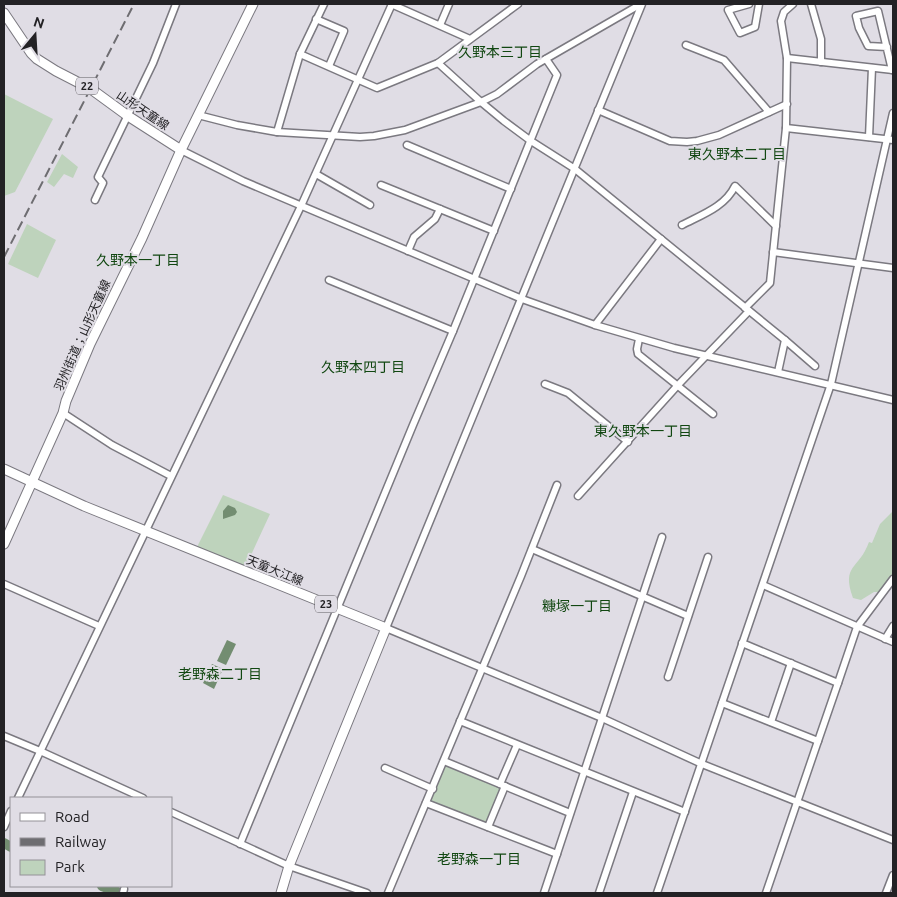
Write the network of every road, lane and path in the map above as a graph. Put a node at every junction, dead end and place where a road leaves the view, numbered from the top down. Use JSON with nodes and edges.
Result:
{"nodes":[{"id":1,"x":176,"y":4,"type":"edge"},
{"id":2,"x":253,"y":4,"type":"edge"},
{"id":3,"x":324,"y":4,"type":"edge"},
{"id":4,"x":391,"y":4,"type":"edge"},
{"id":5,"x":450,"y":4,"type":"edge"},
{"id":6,"x":518,"y":4,"type":"edge"},
{"id":7,"x":642,"y":4,"type":"edge"},
{"id":8,"x":749,"y":4,"type":"edge"},
{"id":9,"x":759,"y":4,"type":"edge"},
{"id":10,"x":793,"y":4,"type":"edge"},
{"id":11,"x":811,"y":4,"type":"edge"},
{"id":12,"x":4,"y":13,"type":"edge"},
{"id":13,"x":316,"y":19,"type":"junction"},
{"id":14,"x":440,"y":25,"type":"junction"},
{"id":15,"x":470,"y":40,"type":"junction"},
{"id":16,"x":686,"y":45,"type":"dead end"},
{"id":17,"x":887,"y":47,"type":"junction"},
{"id":18,"x":300,"y":54,"type":"junction"},
{"id":19,"x":787,"y":58,"type":"junction"},
{"id":20,"x":546,"y":59,"type":"junction"},
{"id":21,"x":821,"y":62,"type":"junction"},
{"id":22,"x":438,"y":63,"type":"junction"},
{"id":23,"x":329,"y":66,"type":"junction"},
{"id":24,"x":872,"y":68,"type":"junction"},
{"id":25,"x":892,"y":70,"type":"edge"},
{"id":26,"x":358,"y":80,"type":"junction"},
{"id":27,"x":481,"y":102,"type":"junction"},
{"id":28,"x":787,"y":104,"type":"junction"},
{"id":29,"x":598,"y":110,"type":"junction"},
{"id":30,"x":769,"y":112,"type":"junction"},
{"id":31,"x":893,"y":113,"type":"edge"},
{"id":32,"x":198,"y":115,"type":"junction"},
{"id":33,"x":128,"y":116,"type":"junction"},
{"id":34,"x":786,"y":128,"type":"junction"},
{"id":35,"x":277,"y":132,"type":"junction"},
{"id":36,"x":333,"y":135,"type":"junction"},
{"id":37,"x":869,"y":137,"type":"junction"},
{"id":38,"x":890,"y":140,"type":"edge"},
{"id":39,"x":531,"y":141,"type":"junction"},
{"id":40,"x":407,"y":145,"type":"dead end"},
{"id":41,"x":181,"y":150,"type":"junction"},
{"id":42,"x":575,"y":169,"type":"junction"},
{"id":43,"x":316,"y":174,"type":"junction"},
{"id":44,"x":381,"y":185,"type":"dead end"},
{"id":45,"x":511,"y":189,"type":"junction"},
{"id":46,"x":95,"y":200,"type":"dead end"},
{"id":47,"x":370,"y":205,"type":"dead end"},
{"id":48,"x":301,"y":206,"type":"junction"},
{"id":49,"x":440,"y":209,"type":"junction"},
{"id":50,"x":682,"y":225,"type":"dead end"},
{"id":51,"x":776,"y":226,"type":"junction"},
{"id":52,"x":494,"y":231,"type":"junction"},
{"id":53,"x":661,"y":239,"type":"junction"},
{"id":54,"x":408,"y":251,"type":"junction"},
{"id":55,"x":773,"y":252,"type":"junction"},
{"id":56,"x":859,"y":264,"type":"junction"},
{"id":57,"x":893,"y":268,"type":"edge"},
{"id":58,"x":474,"y":278,"type":"junction"},
{"id":59,"x":329,"y":280,"type":"dead end"},
{"id":60,"x":522,"y":299,"type":"junction"},
{"id":61,"x":747,"y":309,"type":"junction"},
{"id":62,"x":595,"y":325,"type":"junction"},
{"id":63,"x":453,"y":331,"type":"junction"},
{"id":64,"x":639,"y":339,"type":"junction"},
{"id":65,"x":785,"y":340,"type":"junction"},
{"id":66,"x":707,"y":355,"type":"junction"},
{"id":67,"x":815,"y":366,"type":"dead end"},
{"id":68,"x":778,"y":372,"type":"junction"},
{"id":69,"x":545,"y":384,"type":"dead end"},
{"id":70,"x":831,"y":384,"type":"junction"},
{"id":71,"x":678,"y":385,"type":"junction"},
{"id":72,"x":893,"y":400,"type":"edge"},
{"id":73,"x":64,"y":413,"type":"junction"},
{"id":74,"x":712,"y":414,"type":"dead end"},
{"id":75,"x":628,"y":442,"type":"junction"},
{"id":76,"x":4,"y":469,"type":"edge"},
{"id":77,"x":171,"y":476,"type":"junction"},
{"id":78,"x":32,"y":482,"type":"junction"},
{"id":79,"x":557,"y":485,"type":"dead end"},
{"id":80,"x":578,"y":496,"type":"dead end"},
{"id":81,"x":145,"y":530,"type":"junction"},
{"id":82,"x":662,"y":537,"type":"dead end"},
{"id":83,"x":4,"y":544,"type":"edge"},
{"id":84,"x":532,"y":549,"type":"junction"},
{"id":85,"x":708,"y":557,"type":"dead end"},
{"id":86,"x":893,"y":580,"type":"edge"},
{"id":87,"x":4,"y":584,"type":"edge"},
{"id":88,"x":763,"y":585,"type":"junction"},
{"id":89,"x":891,"y":588,"type":"edge"},
{"id":90,"x":642,"y":596,"type":"junction"},
{"id":91,"x":337,"y":609,"type":"junction"},
{"id":92,"x":688,"y":616,"type":"junction"},
{"id":93,"x":99,"y":626,"type":"junction"},
{"id":94,"x":893,"y":626,"type":"edge"},
{"id":95,"x":857,"y":627,"type":"junction"},
{"id":96,"x":386,"y":628,"type":"junction"},
{"id":97,"x":885,"y":639,"type":"junction"},
{"id":98,"x":893,"y":642,"type":"edge"},
{"id":99,"x":742,"y":643,"type":"junction"},
{"id":100,"x":791,"y":663,"type":"junction"},
{"id":101,"x":482,"y":669,"type":"junction"},
{"id":102,"x":668,"y":677,"type":"dead end"},
{"id":103,"x":838,"y":682,"type":"junction"},
{"id":104,"x":722,"y":703,"type":"junction"},
{"id":105,"x":602,"y":718,"type":"junction"},
{"id":106,"x":460,"y":721,"type":"junction"},
{"id":107,"x":770,"y":722,"type":"junction"},
{"id":108,"x":4,"y":736,"type":"edge"},
{"id":109,"x":818,"y":741,"type":"junction"},
{"id":110,"x":517,"y":745,"type":"junction"},
{"id":111,"x":40,"y":751,"type":"junction"},
{"id":112,"x":444,"y":761,"type":"junction"},
{"id":113,"x":702,"y":764,"type":"junction"},
{"id":114,"x":385,"y":768,"type":"dead end"},
{"id":115,"x":584,"y":772,"type":"junction"},
{"id":116,"x":503,"y":785,"type":"junction"},
{"id":117,"x":433,"y":789,"type":"junction"},
{"id":118,"x":634,"y":792,"type":"junction"},
{"id":119,"x":18,"y":797,"type":"edge"},
{"id":120,"x":141,"y":797,"type":"edge"},
{"id":121,"x":797,"y":800,"type":"junction"},
{"id":122,"x":426,"y":803,"type":"junction"},
{"id":123,"x":172,"y":812,"type":"edge"},
{"id":124,"x":685,"y":812,"type":"junction"},
{"id":125,"x":10,"y":813,"type":"edge"},
{"id":126,"x":570,"y":813,"type":"junction"},
{"id":127,"x":4,"y":827,"type":"edge"},
{"id":128,"x":488,"y":827,"type":"junction"},
{"id":129,"x":893,"y":840,"type":"edge"},
{"id":130,"x":240,"y":844,"type":"junction"},
{"id":131,"x":557,"y":854,"type":"junction"},
{"id":132,"x":289,"y":866,"type":"junction"},
{"id":133,"x":893,"y":874,"type":"edge"},
{"id":134,"x":281,"y":893,"type":"edge"},
{"id":135,"x":367,"y":893,"type":"edge"},
{"id":136,"x":388,"y":893,"type":"edge"},
{"id":137,"x":544,"y":893,"type":"edge"},
{"id":138,"x":599,"y":893,"type":"edge"},
{"id":139,"x":657,"y":893,"type":"edge"},
{"id":140,"x":766,"y":893,"type":"edge"},
{"id":141,"x":886,"y":893,"type":"edge"}],
"edges":[{"from":1,"to":33,"type":"street"},
{"from":2,"to":32,"type":"main road","name":"羽州街道；山形天童線"},
{"from":3,"to":13,"type":"street"},
{"from":4,"to":14,"type":"street"},
{"from":4,"to":26,"type":"street"},
{"from":5,"to":14,"type":"street"},
{"from":6,"to":15,"type":"street"},
{"from":7,"to":20,"type":"street"},
{"from":7,"to":29,"type":"street"},
{"from":8,"to":9,"type":"street"},
{"from":10,"to":19,"type":"street"},
{"from":11,"to":21,"type":"street"},
{"from":12,"to":33,"type":"main road","name":"山形天童線","number":"22"},
{"from":13,"to":18,"type":"street"},
{"from":13,"to":23,"type":"street"},
{"from":14,"to":15,"type":"street"},
{"from":15,"to":22,"type":"street"},
{"from":16,"to":30,"type":"street"},
{"from":17,"to":17,"type":"street"},
{"from":17,"to":25,"type":"street"},
{"from":18,"to":23,"type":"street"},
{"from":18,"to":35,"type":"street"},
{"from":19,"to":21,"type":"street"},
{"from":19,"to":28,"type":"street"},
{"from":20,"to":27,"type":"street"},
{"from":20,"to":39,"type":"street"},
{"from":21,"to":24,"type":"street"},
{"from":22,"to":26,"type":"street"},
{"from":22,"to":27,"type":"street"},
{"from":23,"to":26,"type":"street"},
{"from":24,"to":25,"type":"street"},
{"from":24,"to":37,"type":"street"},
{"from":26,"to":36,"type":"street"},
{"from":27,"to":36,"type":"street"},
{"from":27,"to":39,"type":"street"},
{"from":28,"to":30,"type":"street"},
{"from":28,"to":34,"type":"street"},
{"from":29,"to":30,"type":"street"},
{"from":29,"to":42,"type":"street"},
{"from":31,"to":38,"type":"street"},
{"from":32,"to":35,"type":"street"},
{"from":32,"to":41,"type":"main road","name":"羽州街道；山形天童線"},
{"from":33,"to":41,"type":"main road","name":"山形天童線","number":"22"},
{"from":33,"to":46,"type":"street"},
{"from":34,"to":37,"type":"street"},
{"from":34,"to":51,"type":"street"},
{"from":35,"to":36,"type":"street"},
{"from":36,"to":43,"type":"street"},
{"from":37,"to":38,"type":"street"},
{"from":38,"to":56,"type":"street"},
{"from":39,"to":42,"type":"street"},
{"from":39,"to":45,"type":"street"},
{"from":40,"to":45,"type":"street"},
{"from":41,"to":48,"type":"street"},
{"from":41,"to":73,"type":"main road","name":"羽州街道；山形天童線"},
{"from":42,"to":53,"type":"street"},
{"from":42,"to":60,"type":"street"},
{"from":43,"to":47,"type":"street"},
{"from":43,"to":48,"type":"street"},
{"from":44,"to":49,"type":"street"},
{"from":45,"to":52,"type":"street"},
{"from":48,"to":54,"type":"street"},
{"from":48,"to":77,"type":"street"},
{"from":49,"to":52,"type":"street"},
{"from":49,"to":54,"type":"street"},
{"from":50,"to":51,"type":"street"},
{"from":51,"to":55,"type":"street"},
{"from":52,"to":58,"type":"street"},
{"from":53,"to":61,"type":"street"},
{"from":53,"to":62,"type":"street"},
{"from":54,"to":58,"type":"street"},
{"from":55,"to":56,"type":"street"},
{"from":55,"to":61,"type":"street"},
{"from":56,"to":57,"type":"street"},
{"from":56,"to":70,"type":"street"},
{"from":58,"to":60,"type":"street"},
{"from":58,"to":63,"type":"street"},
{"from":59,"to":63,"type":"street"},
{"from":60,"to":62,"type":"street"},
{"from":60,"to":96,"type":"street"},
{"from":61,"to":65,"type":"street"},
{"from":61,"to":66,"type":"street"},
{"from":62,"to":64,"type":"street"},
{"from":63,"to":91,"type":"street"},
{"from":64,"to":66,"type":"street"},
{"from":64,"to":71,"type":"street"},
{"from":65,"to":67,"type":"street"},
{"from":65,"to":68,"type":"street"},
{"from":66,"to":68,"type":"street"},
{"from":66,"to":71,"type":"street"},
{"from":68,"to":70,"type":"street"},
{"from":69,"to":75,"type":"street"},
{"from":70,"to":72,"type":"street"},
{"from":70,"to":88,"type":"street"},
{"from":71,"to":74,"type":"street"},
{"from":71,"to":75,"type":"street"},
{"from":73,"to":77,"type":"street"},
{"from":73,"to":78,"type":"main road","name":"羽州街道；山形天童線"},
{"from":75,"to":80,"type":"street"},
{"from":76,"to":78,"type":"main road","name":"天童大江線","number":"23"},
{"from":77,"to":81,"type":"street"},
{"from":78,"to":81,"type":"main road","name":"天童大江線","number":"23"},
{"from":78,"to":83,"type":"main road","name":"羽州街道；山形天童線"},
{"from":79,"to":84,"type":"street"},
{"from":81,"to":91,"type":"main road","name":"天童大江線","number":"23"},
{"from":81,"to":93,"type":"street"},
{"from":82,"to":90,"type":"street"},
{"from":84,"to":90,"type":"street"},
{"from":84,"to":101,"type":"street"},
{"from":85,"to":92,"type":"street"},
{"from":86,"to":89,"type":"street"},
{"from":87,"to":93,"type":"street"},
{"from":88,"to":95,"type":"street"},
{"from":88,"to":99,"type":"street"},
{"from":89,"to":95,"type":"street"},
{"from":90,"to":92,"type":"street"},
{"from":90,"to":105,"type":"street"},
{"from":91,"to":96,"type":"main road","name":"天童大江線","number":"23"},
{"from":91,"to":130,"type":"street"},
{"from":92,"to":102,"type":"street"},
{"from":93,"to":111,"type":"street"},
{"from":94,"to":97,"type":"street"},
{"from":95,"to":97,"type":"street"},
{"from":95,"to":103,"type":"street"},
{"from":96,"to":101,"type":"street"},
{"from":96,"to":132,"type":"main road"},
{"from":97,"to":98,"type":"street"},
{"from":99,"to":100,"type":"street"},
{"from":99,"to":104,"type":"street"},
{"from":100,"to":103,"type":"street"},
{"from":100,"to":107,"type":"street"},
{"from":101,"to":105,"type":"street"},
{"from":101,"to":106,"type":"street"},
{"from":103,"to":109,"type":"street"},
{"from":104,"to":107,"type":"street"},
{"from":104,"to":113,"type":"street"},
{"from":105,"to":113,"type":"street"},
{"from":105,"to":115,"type":"street"},
{"from":106,"to":110,"type":"street"},
{"from":106,"to":112,"type":"street"},
{"from":107,"to":109,"type":"street"},
{"from":108,"to":111,"type":"street"},
{"from":109,"to":121,"type":"street"},
{"from":110,"to":115,"type":"street"},
{"from":110,"to":116,"type":"street"},
{"from":111,"to":119,"type":"street"},
{"from":111,"to":120,"type":"street"},
{"from":112,"to":116,"type":"street"},
{"from":112,"to":117,"type":"street"},
{"from":113,"to":121,"type":"street"},
{"from":113,"to":124,"type":"street"},
{"from":114,"to":117,"type":"street"},
{"from":115,"to":118,"type":"street"},
{"from":115,"to":126,"type":"street"},
{"from":116,"to":126,"type":"street"},
{"from":116,"to":128,"type":"street"},
{"from":117,"to":122,"type":"street"},
{"from":118,"to":124,"type":"street"},
{"from":118,"to":138,"type":"street"},
{"from":121,"to":129,"type":"street"},
{"from":121,"to":140,"type":"street"},
{"from":122,"to":128,"type":"street"},
{"from":122,"to":136,"type":"street"},
{"from":123,"to":130,"type":"street"},
{"from":124,"to":139,"type":"street"},
{"from":125,"to":127,"type":"street"},
{"from":126,"to":131,"type":"street"},
{"from":128,"to":131,"type":"street"},
{"from":130,"to":132,"type":"street"},
{"from":131,"to":137,"type":"street"},
{"from":132,"to":134,"type":"main road"},
{"from":132,"to":135,"type":"street"},
{"from":133,"to":141,"type":"street"}]}
